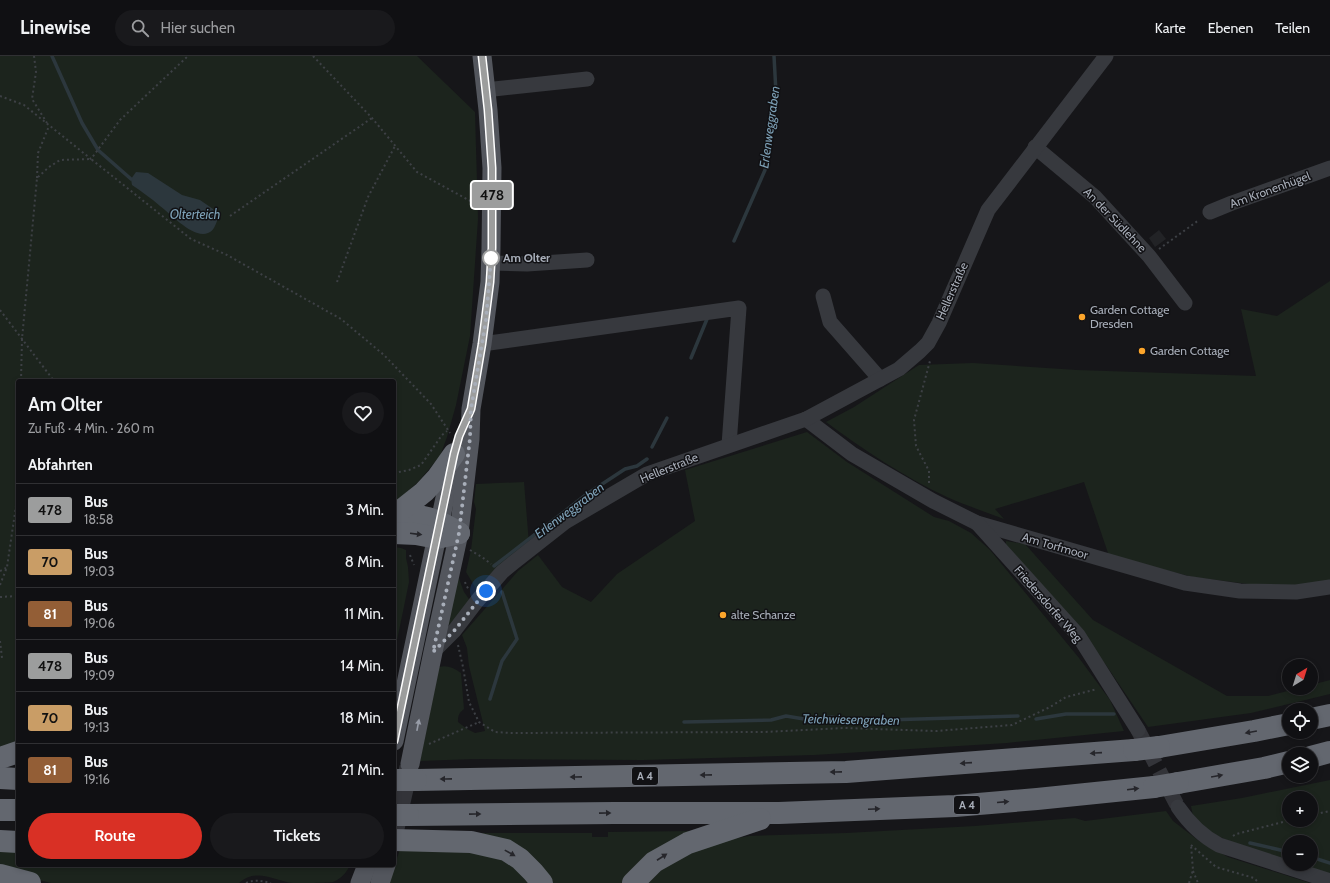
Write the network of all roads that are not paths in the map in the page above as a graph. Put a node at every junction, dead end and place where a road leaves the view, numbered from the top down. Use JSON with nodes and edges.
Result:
{"nodes":[{"id":1,"x":482,"y":56,"type":"edge"},
{"id":2,"x":1106,"y":56,"type":"edge"},
{"id":3,"x":587,"y":79,"type":"dead end"},
{"id":4,"x":486,"y":90,"type":"junction"},
{"id":5,"x":1036,"y":146,"type":"junction"},
{"id":6,"x":1330,"y":168,"type":"edge"},
{"id":7,"x":1210,"y":212,"type":"road end"},
{"id":8,"x":587,"y":260,"type":"dead end"},
{"id":9,"x":491,"y":263,"type":"junction"},
{"id":10,"x":823,"y":296,"type":"dead end"},
{"id":11,"x":1185,"y":303,"type":"dead end"},
{"id":12,"x":482,"y":344,"type":"junction"},
{"id":13,"x":880,"y":379,"type":"junction"},
{"id":14,"x":471,"y":409,"type":"junction"},
{"id":15,"x":806,"y":419,"type":"junction"},
{"id":16,"x":729,"y":445,"type":"junction"},
{"id":17,"x":454,"y":454,"type":"junction"},
{"id":18,"x":396,"y":519,"type":"edge"},
{"id":19,"x":396,"y":521,"type":"edge"},
{"id":20,"x":977,"y":523,"type":"junction"},
{"id":21,"x":438,"y":530,"type":"junction"},
{"id":22,"x":463,"y":542,"type":"junction"},
{"id":23,"x":1330,"y":587,"type":"edge"},
{"id":24,"x":433,"y":652,"type":"junction"},
{"id":25,"x":1330,"y":715,"type":"edge"},
{"id":26,"x":1318,"y":718,"type":"edge"},
{"id":27,"x":1282,"y":725,"type":"edge"},
{"id":28,"x":396,"y":731,"type":"edge"},
{"id":29,"x":1136,"y":740,"type":"junction"},
{"id":30,"x":1330,"y":752,"type":"edge"},
{"id":31,"x":16,"y":753,"type":"edge"},
{"id":32,"x":1318,"y":755,"type":"edge"},
{"id":33,"x":0,"y":758,"type":"edge"},
{"id":34,"x":413,"y":763,"type":"junction"},
{"id":35,"x":1282,"y":764,"type":"edge"},
{"id":36,"x":0,"y":778,"type":"edge"},
{"id":37,"x":396,"y":778,"type":"tunnel mouth"},
{"id":38,"x":16,"y":779,"type":"edge"},
{"id":39,"x":1178,"y":807,"type":"tunnel mouth"},
{"id":40,"x":0,"y":810,"type":"edge"},
{"id":41,"x":16,"y":810,"type":"edge"},
{"id":42,"x":779,"y":813,"type":"junction"},
{"id":43,"x":401,"y":815,"type":"edge"},
{"id":44,"x":398,"y":840,"type":"edge"},
{"id":45,"x":0,"y":841,"type":"edge"},
{"id":46,"x":16,"y":842,"type":"edge"},
{"id":47,"x":366,"y":867,"type":"edge"},
{"id":48,"x":385,"y":867,"type":"edge"},
{"id":49,"x":0,"y":875,"type":"edge"},
{"id":50,"x":1330,"y":881,"type":"edge"},
{"id":51,"x":30,"y":883,"type":"edge"},
{"id":52,"x":360,"y":883,"type":"edge"},
{"id":53,"x":380,"y":883,"type":"edge"},
{"id":54,"x":542,"y":883,"type":"edge"},
{"id":55,"x":633,"y":883,"type":"edge"}],
"edges":[{"from":1,"to":4,"type":"main road"},
{"from":2,"to":5,"type":"street","name":"Hellerstraße"},
{"from":3,"to":4,"type":"street"},
{"from":4,"to":9,"type":"main road"},
{"from":5,"to":11,"type":"street","name":"An der Südlehne"},
{"from":5,"to":13,"type":"street","name":"Hellerstraße"},
{"from":6,"to":7,"type":"street","name":"Am Kronenhügel"},
{"from":8,"to":9,"type":"street"},
{"from":9,"to":12,"type":"main road"},
{"from":10,"to":13,"type":"street"},
{"from":12,"to":14,"type":"main road"},
{"from":12,"to":16,"type":"street"},
{"from":13,"to":15,"type":"street","name":"Hellerstraße"},
{"from":14,"to":17,"type":"main road"},
{"from":14,"to":22,"type":"main road"},
{"from":15,"to":16,"type":"street","name":"Hellerstraße"},
{"from":15,"to":20,"type":"street","name":"Am Torfmoor"},
{"from":16,"to":24,"type":"street","name":"Hellerstraße"},
{"from":17,"to":18,"type":"highway"},
{"from":17,"to":21,"type":"main road"},
{"from":19,"to":21,"type":"highway"},
{"from":20,"to":23,"type":"street","name":"Am Torfmoor"},
{"from":20,"to":29,"type":"street","name":"Friedersdorfer Weg"},
{"from":21,"to":22,"type":"highway"},
{"from":21,"to":28,"type":"main road"},
{"from":22,"to":24,"type":"main road"},
{"from":34,"to":24,"type":"main road","one_way":true},
{"from":25,"to":26,"type":"highway"},
{"from":27,"to":29,"type":"highway","number":"A 4","one_way":true,"bridge":true},
{"from":29,"to":34,"type":"highway","number":"A 4","one_way":true},
{"from":30,"to":32,"type":"highway"},
{"from":31,"to":33,"type":"highway"},
{"from":34,"to":37,"type":"highway","number":"A 4","bridge":true},
{"from":42,"to":35,"type":"highway","number":"A 4","one_way":true,"bridge":true},
{"from":36,"to":38,"type":"highway"},
{"from":39,"to":50,"type":"street"},
{"from":40,"to":41,"type":"highway"},
{"from":43,"to":42,"type":"highway","number":"A 4","one_way":true},
{"from":55,"to":42,"type":"highway","one_way":true},
{"from":44,"to":54,"type":"highway","one_way":true},
{"from":45,"to":46,"type":"highway"},
{"from":47,"to":52,"type":"main road"},
{"from":48,"to":53,"type":"main road"},
{"from":49,"to":51,"type":"highway"}]}
